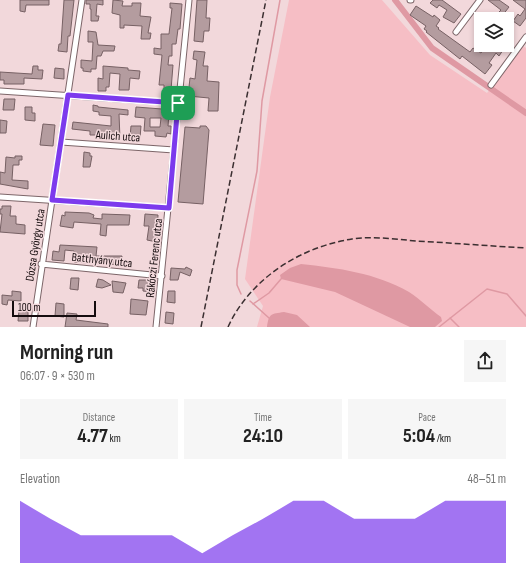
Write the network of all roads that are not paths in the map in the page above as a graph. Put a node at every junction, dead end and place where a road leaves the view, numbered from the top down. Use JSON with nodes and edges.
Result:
{"nodes":[{"id":1,"x":82,"y":0,"type":"edge"},
{"id":2,"x":189,"y":0,"type":"edge"},
{"id":3,"x":480,"y":0,"type":"edge"},
{"id":4,"x":456,"y":32,"type":"dead end"},
{"id":5,"x":526,"y":37,"type":"edge"},
{"id":6,"x":491,"y":86,"type":"dead end"},
{"id":7,"x":0,"y":90,"type":"edge"},
{"id":8,"x":68,"y":95,"type":"junction"},
{"id":9,"x":178,"y":103,"type":"junction"},
{"id":10,"x":61,"y":142,"type":"junction"},
{"id":11,"x":174,"y":150,"type":"junction"},
{"id":12,"x":0,"y":197,"type":"edge"},
{"id":13,"x":52,"y":200,"type":"junction"},
{"id":14,"x":169,"y":208,"type":"junction"},
{"id":15,"x":41,"y":264,"type":"junction"},
{"id":16,"x":162,"y":276,"type":"junction"},
{"id":17,"x":33,"y":327,"type":"edge"},
{"id":18,"x":156,"y":327,"type":"edge"}],
"edges":[{"from":1,"to":8,"type":"street","name":"Dózsa György utca"},
{"from":2,"to":9,"type":"street","name":"Rákóczi Ferenc utca"},
{"from":3,"to":4,"type":"street"},
{"from":5,"to":6,"type":"street"},
{"from":7,"to":8,"type":"street"},
{"from":8,"to":9,"type":"street"},
{"from":8,"to":10,"type":"street","name":"Dózsa György utca"},
{"from":9,"to":11,"type":"street","name":"Rákóczi Ferenc utca"},
{"from":10,"to":11,"type":"street","name":"Aulich utca"},
{"from":10,"to":13,"type":"street","name":"Dózsa György utca"},
{"from":11,"to":14,"type":"street","name":"Rákóczi Ferenc utca"},
{"from":12,"to":13,"type":"street"},
{"from":13,"to":14,"type":"street"},
{"from":13,"to":15,"type":"street","name":"Dózsa György utca"},
{"from":14,"to":16,"type":"street","name":"Rákóczi Ferenc utca"},
{"from":15,"to":16,"type":"street","name":"Batthyány utca"},
{"from":15,"to":17,"type":"street","name":"Dózsa György utca"},
{"from":16,"to":18,"type":"street","name":"Rákóczi Ferenc utca"}]}
